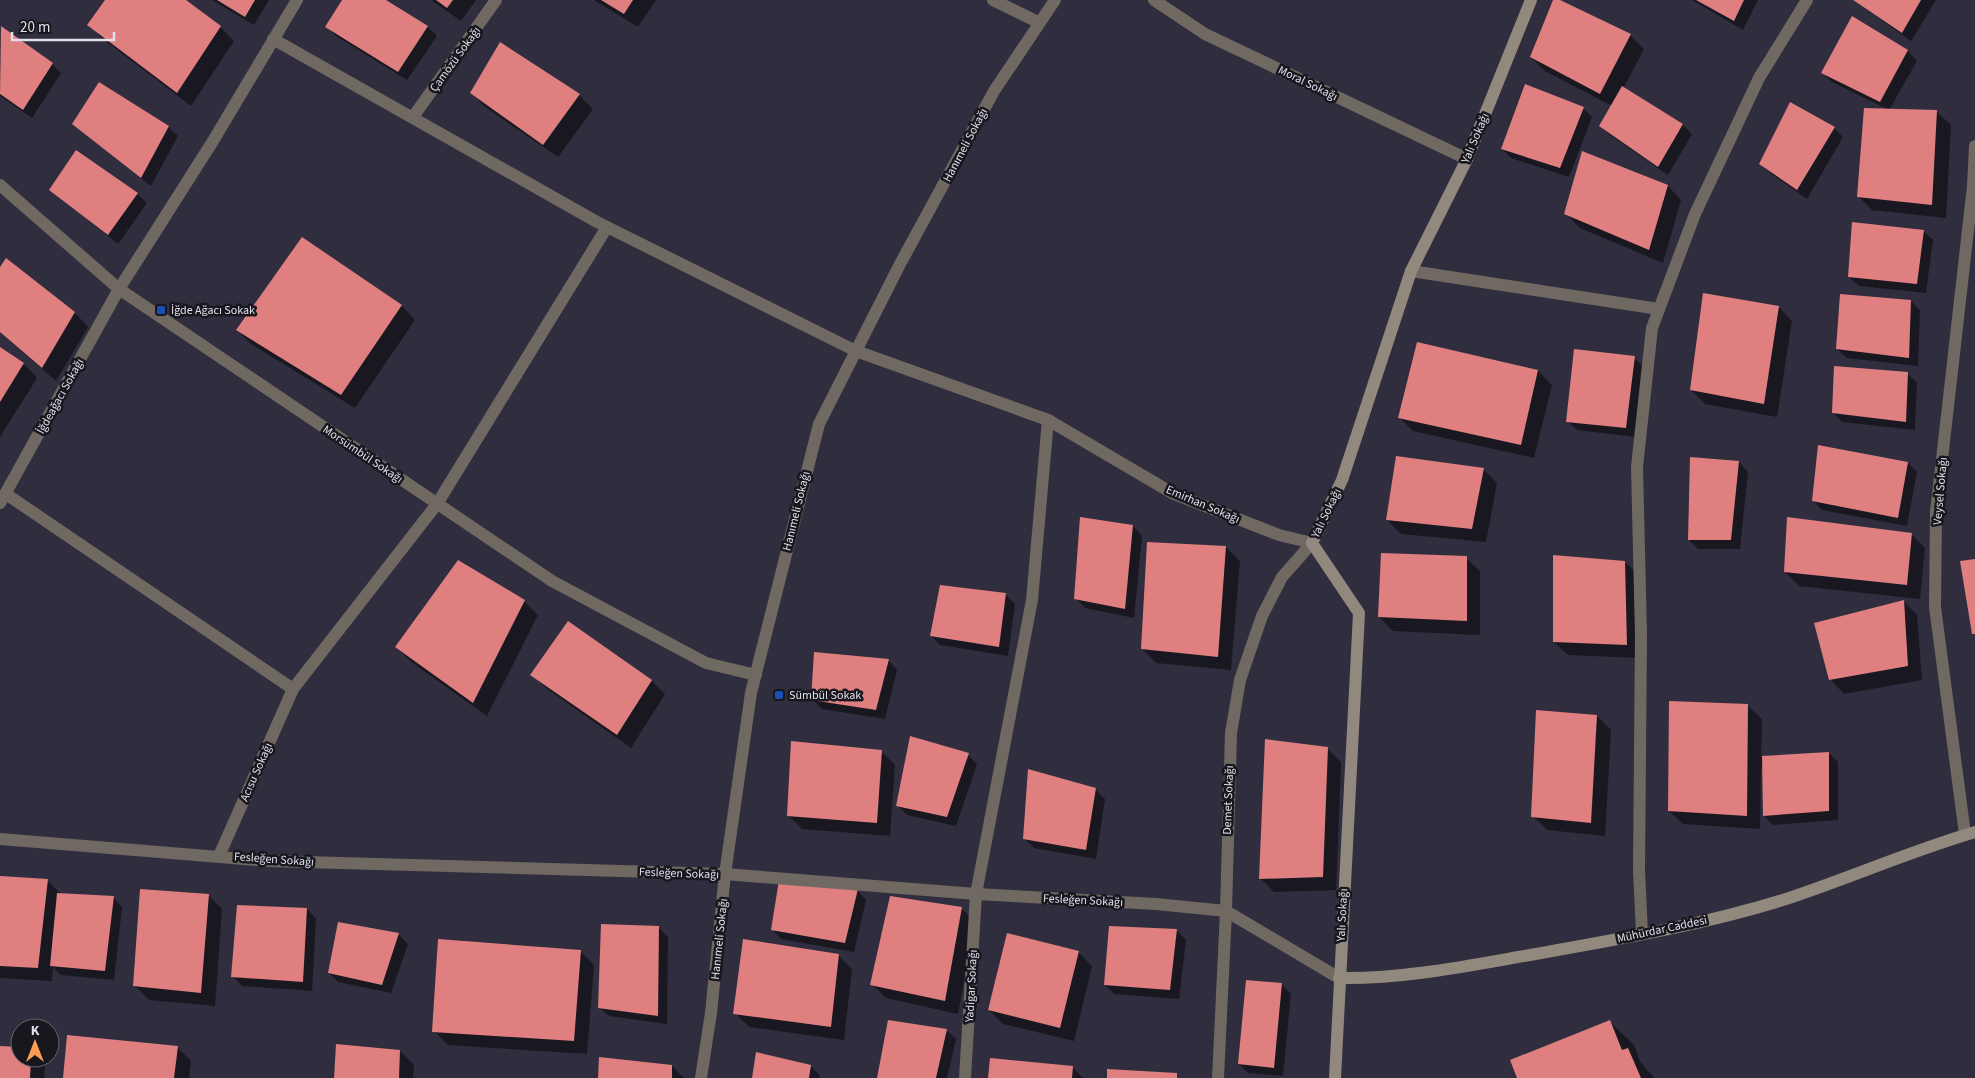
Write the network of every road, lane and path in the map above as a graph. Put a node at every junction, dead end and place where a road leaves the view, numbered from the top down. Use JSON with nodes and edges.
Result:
{"nodes":[{"id":1,"x":297,"y":0,"type":"edge"},
{"id":2,"x":496,"y":0,"type":"edge"},
{"id":3,"x":993,"y":0,"type":"edge"},
{"id":4,"x":1054,"y":0,"type":"edge"},
{"id":5,"x":1154,"y":0,"type":"edge"},
{"id":6,"x":1532,"y":0,"type":"edge"},
{"id":7,"x":1807,"y":0,"type":"edge"},
{"id":8,"x":1038,"y":22,"type":"junction"},
{"id":9,"x":273,"y":40,"type":"junction"},
{"id":10,"x":413,"y":117,"type":"junction"},
{"id":11,"x":1975,"y":146,"type":"edge"},
{"id":12,"x":1467,"y":159,"type":"junction"},
{"id":13,"x":0,"y":185,"type":"edge"},
{"id":14,"x":607,"y":227,"type":"junction"},
{"id":15,"x":1410,"y":271,"type":"junction"},
{"id":16,"x":119,"y":288,"type":"junction"},
{"id":17,"x":1659,"y":309,"type":"junction"},
{"id":18,"x":856,"y":351,"type":"junction"},
{"id":19,"x":1048,"y":420,"type":"junction"},
{"id":20,"x":3,"y":498,"type":"edge"},
{"id":21,"x":437,"y":504,"type":"junction"},
{"id":22,"x":1312,"y":543,"type":"junction"},
{"id":23,"x":756,"y":675,"type":"junction"},
{"id":24,"x":293,"y":689,"type":"junction"},
{"id":25,"x":1970,"y":833,"type":"edge"},
{"id":26,"x":0,"y":839,"type":"edge"},
{"id":27,"x":219,"y":856,"type":"junction"},
{"id":28,"x":725,"y":874,"type":"junction"},
{"id":29,"x":976,"y":894,"type":"junction"},
{"id":30,"x":1226,"y":911,"type":"junction"},
{"id":31,"x":1642,"y":934,"type":"junction"},
{"id":32,"x":1339,"y":978,"type":"junction"},
{"id":33,"x":701,"y":1078,"type":"edge"},
{"id":34,"x":965,"y":1078,"type":"edge"},
{"id":35,"x":1218,"y":1078,"type":"edge"},
{"id":36,"x":1335,"y":1078,"type":"edge"}],
"edges":[{"from":1,"to":9,"type":"street","name":"İğdeağacı Sokağı"},
{"from":2,"to":10,"type":"street","name":"Çamözü Sokağı"},
{"from":3,"to":8,"type":"street"},
{"from":4,"to":8,"type":"street","name":"Hanımeli Sokağı"},
{"from":5,"to":12,"type":"street","name":"Moral Sokağı"},
{"from":6,"to":12,"type":"street","name":"Yalı Sokağı"},
{"from":7,"to":17,"type":"street"},
{"from":8,"to":18,"type":"street","name":"Hanımeli Sokağı"},
{"from":9,"to":10,"type":"street","name":"Emirhan Sokağı"},
{"from":9,"to":16,"type":"street","name":"İğdeağacı Sokağı"},
{"from":10,"to":14,"type":"street","name":"Emirhan Sokağı"},
{"from":11,"to":25,"type":"street","name":"Veysel Sokağı"},
{"from":12,"to":15,"type":"street","name":"Yalı Sokağı"},
{"from":13,"to":16,"type":"street","name":"Morsümbül Sokağı"},
{"from":14,"to":18,"type":"street","name":"Emirhan Sokağı"},
{"from":14,"to":21,"type":"street","name":"Acısu Sokağı"},
{"from":15,"to":17,"type":"street"},
{"from":15,"to":22,"type":"street","name":"Yalı Sokağı"},
{"from":16,"to":20,"type":"street","name":"İğdeağacı Sokağı"},
{"from":16,"to":21,"type":"street","name":"Morsümbül Sokağı"},
{"from":17,"to":31,"type":"street"},
{"from":18,"to":19,"type":"street","name":"Emirhan Sokağı"},
{"from":18,"to":23,"type":"street","name":"Hanımeli Sokağı"},
{"from":19,"to":22,"type":"street","name":"Emirhan Sokağı"},
{"from":19,"to":29,"type":"street","name":"Yadigar Sokağı"},
{"from":20,"to":24,"type":"street"},
{"from":21,"to":23,"type":"street","name":"Morsümbül Sokağı"},
{"from":21,"to":24,"type":"street","name":"Acısu Sokağı"},
{"from":22,"to":30,"type":"street","name":"Demet Sokağı"},
{"from":22,"to":32,"type":"street","name":"Yalı Sokağı"},
{"from":23,"to":28,"type":"street","name":"Hanımeli Sokağı"},
{"from":24,"to":27,"type":"street","name":"Acısu Sokağı"},
{"from":25,"to":31,"type":"street","name":"Mühürdar Caddesi"},
{"from":26,"to":27,"type":"street","name":"Fesleğen Sokağı"},
{"from":27,"to":28,"type":"street","name":"Fesleğen Sokağı"},
{"from":28,"to":29,"type":"street","name":"Fesleğen Sokağı"},
{"from":28,"to":33,"type":"street","name":"Hanımeli Sokağı"},
{"from":29,"to":30,"type":"street","name":"Fesleğen Sokağı"},
{"from":29,"to":34,"type":"street","name":"Yadigar Sokağı"},
{"from":30,"to":32,"type":"street","name":"Fesleğen Sokağı"},
{"from":30,"to":35,"type":"street","name":"Demet Sokağı"},
{"from":31,"to":32,"type":"street","name":"Mühürdar Caddesi"},
{"from":32,"to":36,"type":"street","name":"Yalı Sokağı"}]}
